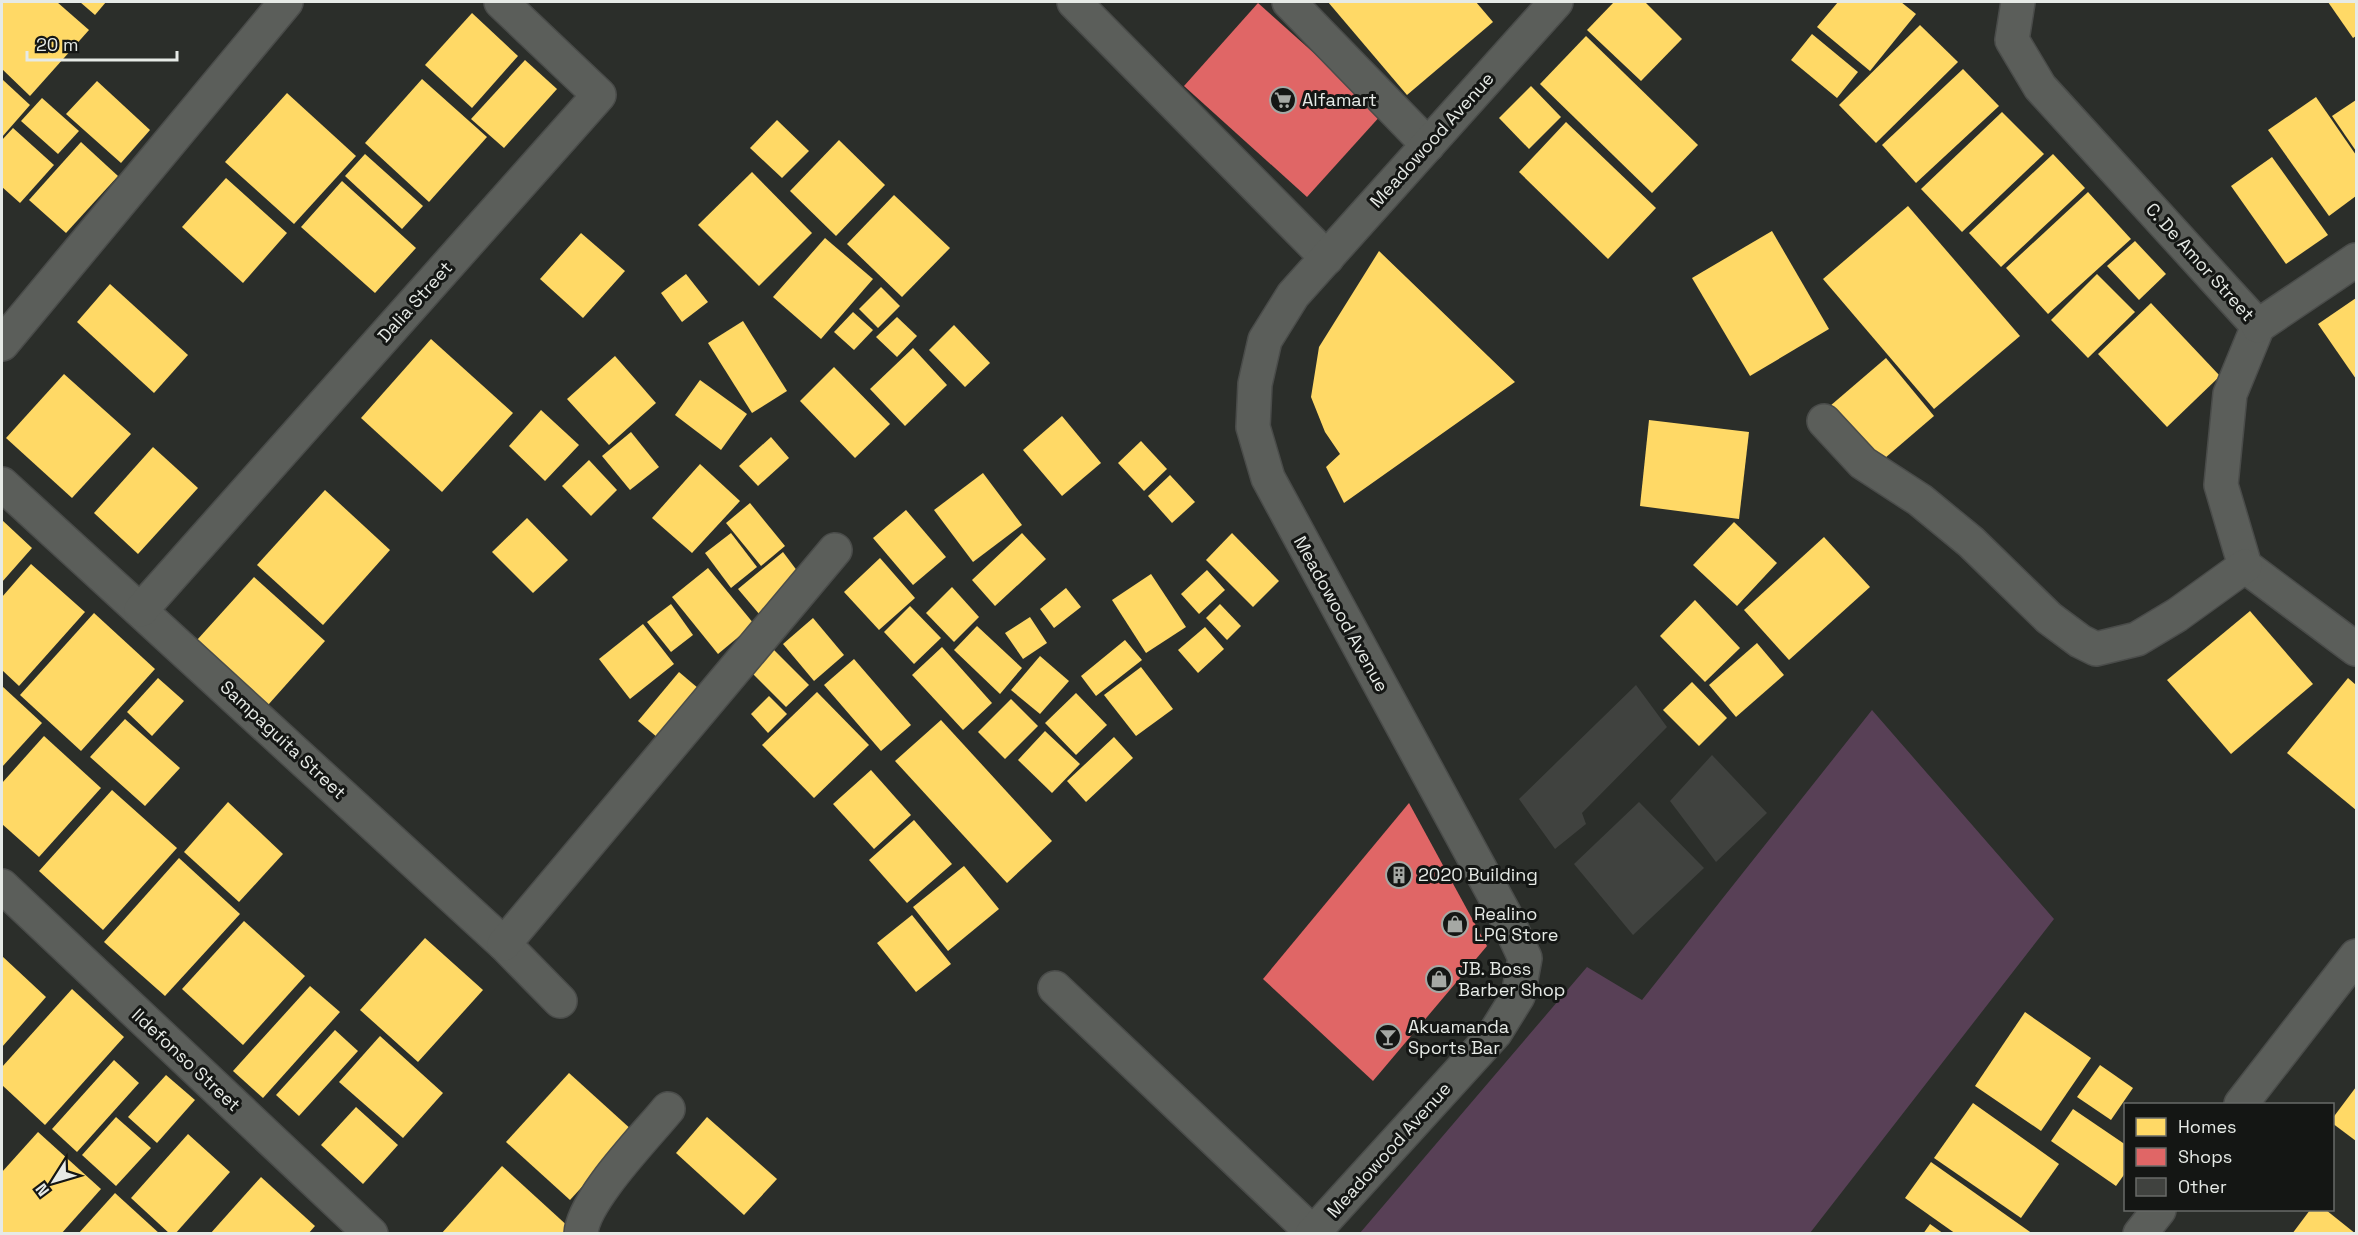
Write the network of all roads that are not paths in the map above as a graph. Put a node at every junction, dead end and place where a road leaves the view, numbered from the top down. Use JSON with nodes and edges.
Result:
{"nodes":[{"id":1,"x":286,"y":2,"type":"edge"},
{"id":2,"x":501,"y":2,"type":"edge"},
{"id":3,"x":1074,"y":2,"type":"edge"},
{"id":4,"x":1289,"y":2,"type":"edge"},
{"id":5,"x":1556,"y":2,"type":"edge"},
{"id":6,"x":2018,"y":2,"type":"edge"},
{"id":7,"x":1428,"y":145,"type":"junction"},
{"id":8,"x":1327,"y":258,"type":"junction"},
{"id":9,"x":2356,"y":260,"type":"edge"},
{"id":10,"x":2258,"y":326,"type":"junction"},
{"id":11,"x":2,"y":345,"type":"edge"},
{"id":12,"x":1824,"y":421,"type":"dead end"},
{"id":13,"x":2,"y":484,"type":"edge"},
{"id":14,"x":836,"y":550,"type":"dead end"},
{"id":15,"x":2245,"y":566,"type":"junction"},
{"id":16,"x":141,"y":610,"type":"junction"},
{"id":17,"x":2356,"y":649,"type":"edge"},
{"id":18,"x":2,"y":886,"type":"edge"},
{"id":19,"x":504,"y":944,"type":"junction"},
{"id":20,"x":2356,"y":956,"type":"edge"},
{"id":21,"x":1055,"y":988,"type":"dead end"},
{"id":22,"x":560,"y":1001,"type":"dead end"},
{"id":23,"x":2242,"y":1103,"type":"edge"},
{"id":24,"x":668,"y":1109,"type":"dead end"},
{"id":25,"x":2157,"y":1211,"type":"edge"},
{"id":26,"x":371,"y":1233,"type":"edge"},
{"id":27,"x":581,"y":1233,"type":"edge"},
{"id":28,"x":1313,"y":1233,"type":"edge"},
{"id":29,"x":2140,"y":1233,"type":"edge"}],
"edges":[{"from":1,"to":11,"type":"street"},
{"from":2,"to":16,"type":"street","name":"Dalia Street"},
{"from":3,"to":8,"type":"street"},
{"from":4,"to":7,"type":"street"},
{"from":5,"to":7,"type":"street","name":"Meadowood Avenue"},
{"from":6,"to":10,"type":"street","name":"C. De Amor Street"},
{"from":7,"to":8,"type":"street","name":"Meadowood Avenue"},
{"from":8,"to":28,"type":"street","name":"Meadowood Avenue"},
{"from":9,"to":10,"type":"street"},
{"from":10,"to":15,"type":"street","name":"C. De Amor Street"},
{"from":12,"to":15,"type":"street"},
{"from":13,"to":16,"type":"street","name":"Sampaguita Street"},
{"from":14,"to":19,"type":"street"},
{"from":15,"to":17,"type":"street"},
{"from":16,"to":19,"type":"street","name":"Sampaguita Street"},
{"from":18,"to":26,"type":"street","name":"Ildefonso Street"},
{"from":19,"to":22,"type":"street","name":"Sampaguita Street"},
{"from":20,"to":23,"type":"street"},
{"from":21,"to":28,"type":"street"},
{"from":24,"to":27,"type":"street"},
{"from":25,"to":29,"type":"street"}]}
